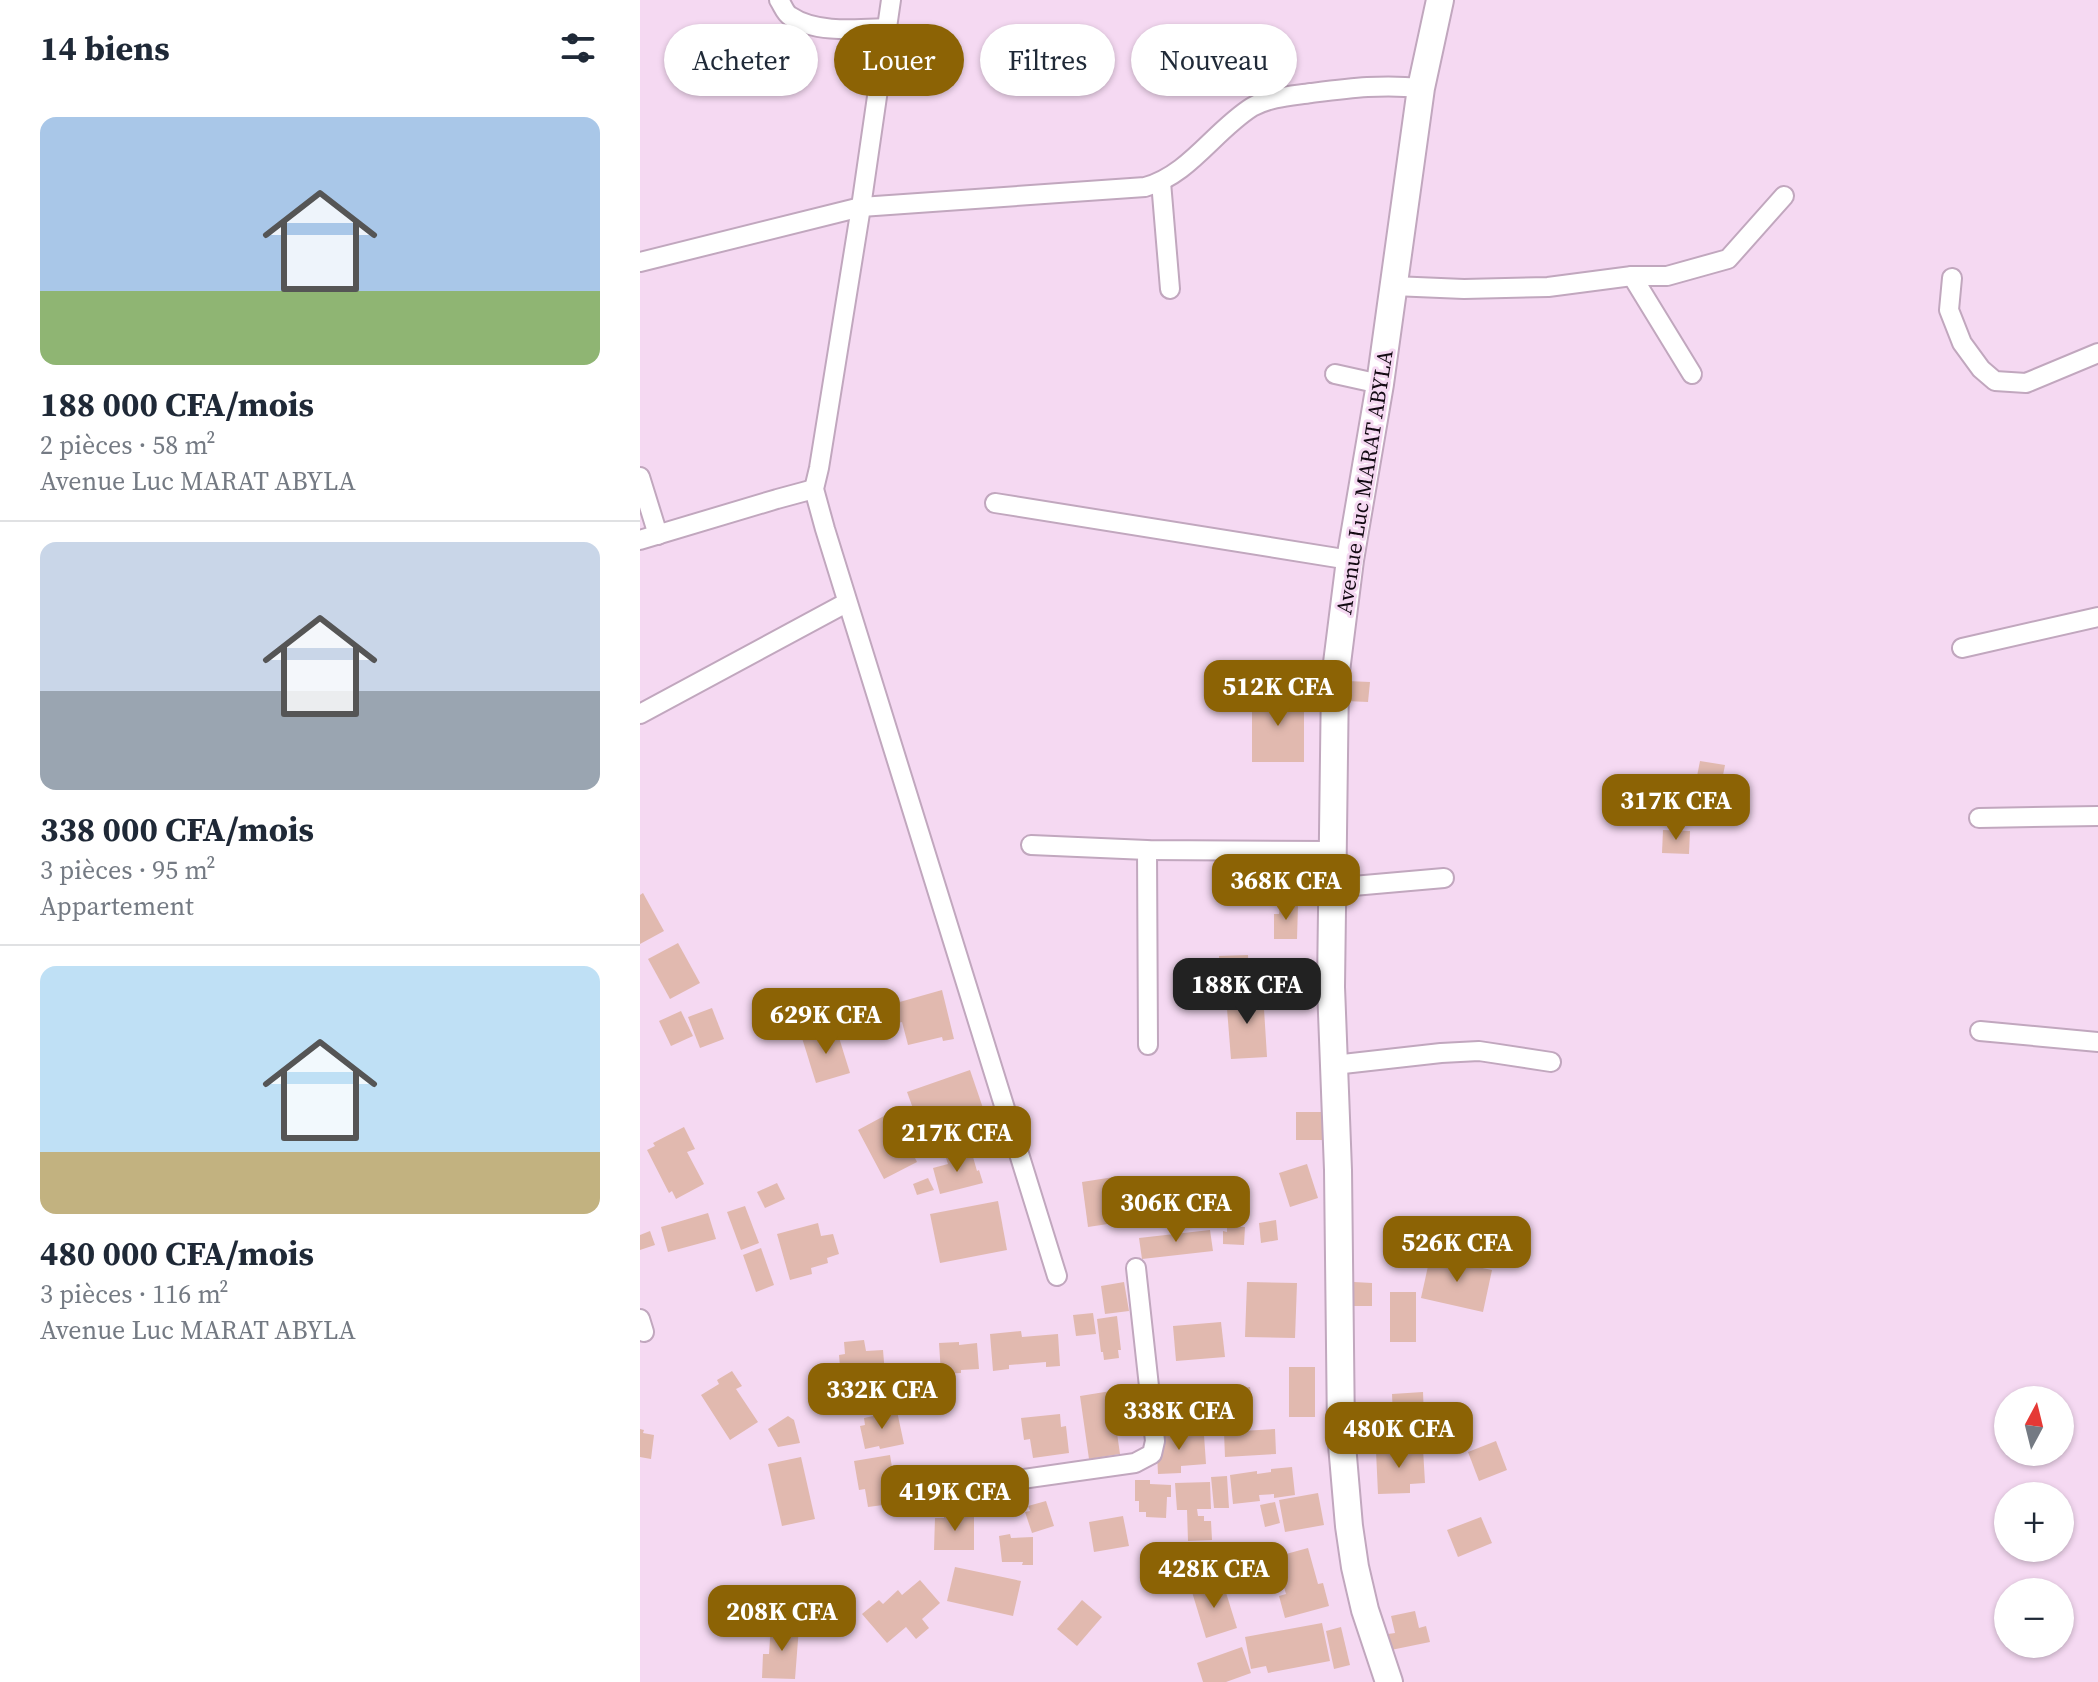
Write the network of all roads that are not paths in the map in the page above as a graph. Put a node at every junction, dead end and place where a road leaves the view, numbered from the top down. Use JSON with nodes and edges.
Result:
{"nodes":[{"id":1,"x":779,"y":0,"type":"edge"},
{"id":2,"x":891,"y":0,"type":"edge"},
{"id":3,"x":1440,"y":0,"type":"edge"},
{"id":4,"x":888,"y":24,"type":"edge"},
{"id":5,"x":834,"y":29,"type":"edge"},
{"id":6,"x":1421,"y":88,"type":"junction"},
{"id":7,"x":878,"y":96,"type":"edge"},
{"id":8,"x":1161,"y":182,"type":"junction"},
{"id":9,"x":1784,"y":196,"type":"dead end"},
{"id":10,"x":861,"y":207,"type":"junction"},
{"id":11,"x":640,"y":262,"type":"edge"},
{"id":12,"x":1632,"y":276,"type":"junction"},
{"id":13,"x":1952,"y":278,"type":"dead end"},
{"id":14,"x":1393,"y":286,"type":"junction"},
{"id":15,"x":1170,"y":289,"type":"dead end"},
{"id":16,"x":2098,"y":353,"type":"edge"},
{"id":17,"x":1335,"y":374,"type":"dead end"},
{"id":18,"x":1692,"y":374,"type":"dead end"},
{"id":19,"x":1380,"y":384,"type":"junction"},
{"id":20,"x":640,"y":477,"type":"edge"},
{"id":21,"x":814,"y":489,"type":"junction"},
{"id":22,"x":995,"y":503,"type":"dead end"},
{"id":23,"x":649,"y":537,"type":"edge"},
{"id":24,"x":1350,"y":560,"type":"junction"},
{"id":25,"x":846,"y":603,"type":"junction"},
{"id":26,"x":2098,"y":617,"type":"edge"},
{"id":27,"x":1962,"y":648,"type":"dead end"},
{"id":28,"x":640,"y":714,"type":"edge"},
{"id":29,"x":2098,"y":816,"type":"edge"},
{"id":30,"x":1979,"y":818,"type":"dead end"},
{"id":31,"x":1031,"y":845,"type":"dead end"},
{"id":32,"x":1147,"y":850,"type":"junction"},
{"id":33,"x":1332,"y":851,"type":"junction"},
{"id":34,"x":1444,"y":878,"type":"dead end"},
{"id":35,"x":1332,"y":885,"type":"junction"},
{"id":36,"x":1980,"y":1031,"type":"dead end"},
{"id":37,"x":2098,"y":1042,"type":"edge"},
{"id":38,"x":1148,"y":1045,"type":"dead end"},
{"id":39,"x":1551,"y":1062,"type":"dead end"},
{"id":40,"x":1334,"y":1065,"type":"junction"},
{"id":41,"x":1136,"y":1268,"type":"dead end"},
{"id":42,"x":1057,"y":1276,"type":"dead end"},
{"id":43,"x":1009,"y":1481,"type":"dead end"},
{"id":44,"x":1389,"y":1682,"type":"edge"}],
"edges":[{"from":1,"to":5,"type":"street"},
{"from":2,"to":4,"type":"street"},
{"from":3,"to":6,"type":"street","name":"Avenue Luc MARAT ABYLA"},
{"from":6,"to":8,"type":"street"},
{"from":6,"to":14,"type":"street","name":"Avenue Luc MARAT ABYLA"},
{"from":7,"to":10,"type":"street"},
{"from":8,"to":10,"type":"street"},
{"from":8,"to":15,"type":"street"},
{"from":9,"to":12,"type":"street"},
{"from":10,"to":11,"type":"street"},
{"from":10,"to":21,"type":"street"},
{"from":12,"to":14,"type":"street"},
{"from":12,"to":18,"type":"street"},
{"from":13,"to":16,"type":"street"},
{"from":14,"to":19,"type":"street","name":"Avenue Luc MARAT ABYLA"},
{"from":17,"to":19,"type":"street"},
{"from":19,"to":24,"type":"street","name":"Avenue Luc MARAT ABYLA"},
{"from":20,"to":23,"type":"street"},
{"from":21,"to":23,"type":"street"},
{"from":21,"to":25,"type":"street"},
{"from":22,"to":24,"type":"street"},
{"from":24,"to":33,"type":"street","name":"Avenue Luc MARAT ABYLA"},
{"from":25,"to":28,"type":"street"},
{"from":25,"to":42,"type":"street"},
{"from":26,"to":27,"type":"street"},
{"from":29,"to":30,"type":"street"},
{"from":31,"to":32,"type":"street"},
{"from":32,"to":33,"type":"street"},
{"from":32,"to":38,"type":"street"},
{"from":33,"to":35,"type":"street","name":"Avenue Luc MARAT ABYLA"},
{"from":34,"to":35,"type":"street"},
{"from":35,"to":40,"type":"street","name":"Avenue Luc MARAT ABYLA"},
{"from":36,"to":37,"type":"street"},
{"from":39,"to":40,"type":"street"},
{"from":40,"to":44,"type":"street","name":"Avenue Luc MARAT ABYLA"},
{"from":41,"to":43,"type":"street"}]}
